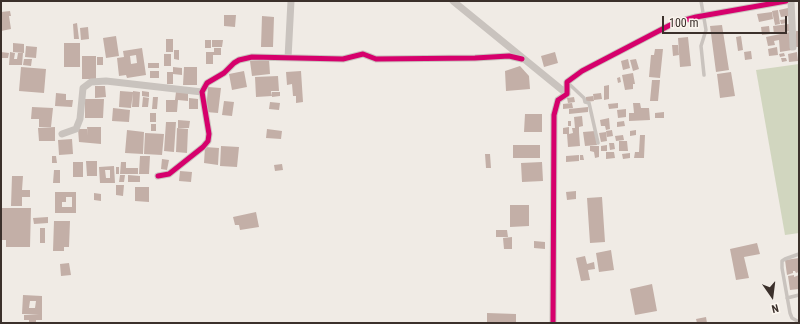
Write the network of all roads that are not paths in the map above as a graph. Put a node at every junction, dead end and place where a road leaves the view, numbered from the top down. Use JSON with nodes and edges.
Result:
{"nodes":[{"id":1,"x":291,"y":1,"type":"edge"},
{"id":2,"x":453,"y":1,"type":"edge"},
{"id":3,"x":701,"y":1,"type":"edge"},
{"id":4,"x":786,"y":1,"type":"edge"},
{"id":5,"x":791,"y":1,"type":"edge"},
{"id":6,"x":703,"y":16,"type":"junction"},
{"id":7,"x":793,"y":47,"type":"dead end"},
{"id":8,"x":288,"y":58,"type":"junction"},
{"id":9,"x":522,"y":59,"type":"junction"},
{"id":10,"x":704,"y":75,"type":"dead end"},
{"id":11,"x":567,"y":82,"type":"junction"},
{"id":12,"x":202,"y":92,"type":"junction"},
{"id":13,"x":567,"y":94,"type":"junction"},
{"id":14,"x":62,"y":134,"type":"dead end"},
{"id":15,"x":598,"y":143,"type":"dead end"},
{"id":16,"x":158,"y":176,"type":"dead end"},
{"id":17,"x":799,"y":254,"type":"edge"},
{"id":18,"x":799,"y":295,"type":"edge"},
{"id":19,"x":787,"y":298,"type":"junction"},
{"id":20,"x":799,"y":322,"type":"edge"},
{"id":21,"x":554,"y":323,"type":"edge"}],
"edges":[{"from":1,"to":8,"type":"street"},
{"from":2,"to":9,"type":"street"},
{"from":3,"to":6,"type":"lane"},
{"from":4,"to":6,"type":"street"},
{"from":5,"to":7,"type":"street"},
{"from":6,"to":10,"type":"lane"},
{"from":6,"to":11,"type":"street"},
{"from":8,"to":9,"type":"street"},
{"from":8,"to":12,"type":"street"},
{"from":9,"to":13,"type":"street"},
{"from":11,"to":13,"type":"street"},
{"from":11,"to":15,"type":"lane"},
{"from":12,"to":14,"type":"street"},
{"from":12,"to":16,"type":"street"},
{"from":13,"to":21,"type":"street"},
{"from":17,"to":19,"type":"lane"},
{"from":18,"to":19,"type":"lane"},
{"from":19,"to":20,"type":"lane"}]}
